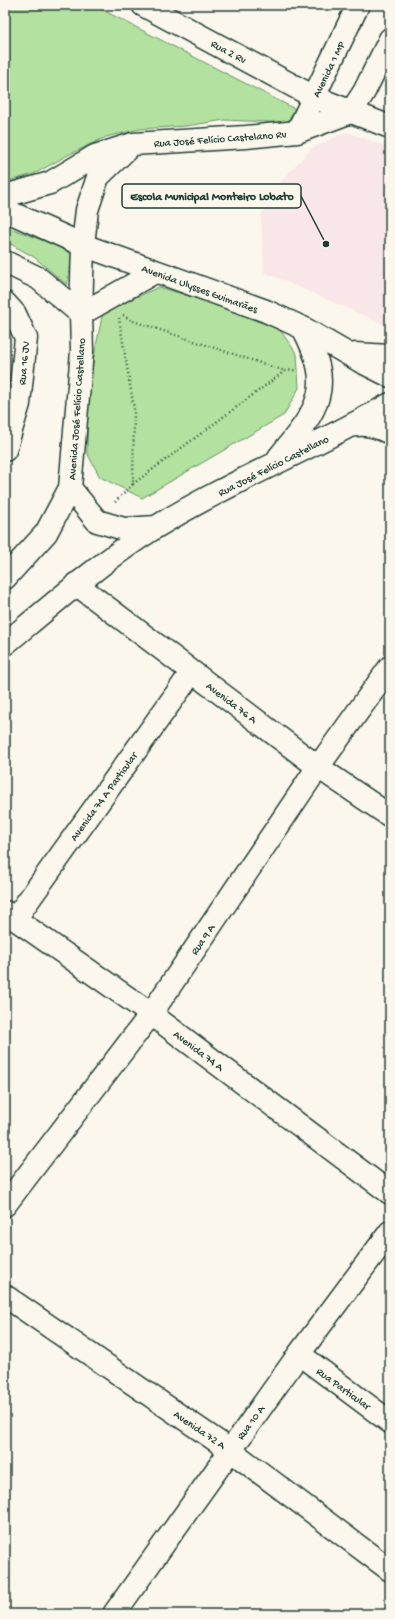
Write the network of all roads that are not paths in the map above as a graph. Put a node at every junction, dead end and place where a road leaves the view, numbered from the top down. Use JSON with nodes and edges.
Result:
{"nodes":[{"id":1,"x":143,"y":5,"type":"edge"},
{"id":2,"x":358,"y":5,"type":"edge"},
{"id":3,"x":390,"y":39,"type":"edge"},
{"id":4,"x":314,"y":97,"type":"junction"},
{"id":5,"x":351,"y":112,"type":"junction"},
{"id":6,"x":390,"y":127,"type":"edge"},
{"id":7,"x":297,"y":132,"type":"junction"},
{"id":8,"x":133,"y":144,"type":"junction"},
{"id":9,"x":5,"y":193,"type":"edge"},
{"id":10,"x":5,"y":210,"type":"edge"},
{"id":11,"x":83,"y":245,"type":"junction"},
{"id":12,"x":5,"y":262,"type":"edge"},
{"id":13,"x":155,"y":272,"type":"junction"},
{"id":14,"x":5,"y":303,"type":"edge"},
{"id":15,"x":81,"y":314,"type":"junction"},
{"id":16,"x":303,"y":328,"type":"junction"},
{"id":17,"x":347,"y":353,"type":"junction"},
{"id":18,"x":390,"y":356,"type":"edge"},
{"id":19,"x":390,"y":376,"type":"edge"},
{"id":20,"x":390,"y":404,"type":"edge"},
{"id":21,"x":347,"y":426,"type":"junction"},
{"id":22,"x":390,"y":433,"type":"edge"},
{"id":23,"x":5,"y":450,"type":"edge"},
{"id":24,"x":273,"y":464,"type":"junction"},
{"id":25,"x":70,"y":488,"type":"junction"},
{"id":26,"x":156,"y":527,"type":"junction"},
{"id":27,"x":5,"y":578,"type":"edge"},
{"id":28,"x":76,"y":584,"type":"junction"},
{"id":29,"x":5,"y":644,"type":"edge"},
{"id":30,"x":390,"y":667,"type":"edge"},
{"id":31,"x":192,"y":672,"type":"junction"},
{"id":32,"x":318,"y":767,"type":"junction"},
{"id":33,"x":390,"y":816,"type":"edge"},
{"id":34,"x":10,"y":916,"type":"edge"},
{"id":35,"x":151,"y":1014,"type":"junction"},
{"id":36,"x":390,"y":1193,"type":"edge"},
{"id":37,"x":5,"y":1205,"type":"edge"},
{"id":38,"x":390,"y":1232,"type":"edge"},
{"id":39,"x":5,"y":1296,"type":"edge"},
{"id":40,"x":299,"y":1354,"type":"junction"},
{"id":41,"x":390,"y":1422,"type":"edge"},
{"id":42,"x":230,"y":1450,"type":"junction"},
{"id":43,"x":390,"y":1570,"type":"edge"},
{"id":44,"x":114,"y":1614,"type":"edge"}],
"edges":[{"from":1,"to":4,"type":"street","name":"Rua 2 Rv"},
{"from":2,"to":4,"type":"street","name":"Avenida 1 MP"},
{"from":3,"to":5,"type":"street"},
{"from":4,"to":5,"type":"street","name":"Rua 2 Rv"},
{"from":4,"to":7,"type":"street","name":"Avenida 1 MP"},
{"from":5,"to":6,"type":"street","name":"Rua 2 Rv"},
{"from":5,"to":7,"type":"street","name":"Rua José Felício Castelano Rv"},
{"from":7,"to":8,"type":"street","name":"Rua José Felício Castelano Rv"},
{"from":8,"to":9,"type":"street","name":"Rua José Felício Castelano Rv"},
{"from":8,"to":11,"type":"street","name":"Avenida José Felício Castellano"},
{"from":10,"to":11,"type":"street","name":"Avenida Ulysses Guimarães"},
{"from":11,"to":13,"type":"street","name":"Avenida Ulysses Guimarães"},
{"from":11,"to":15,"type":"street","name":"Avenida José Felício Castellano"},
{"from":12,"to":15,"type":"street"},
{"from":13,"to":15,"type":"street"},
{"from":13,"to":16,"type":"street","name":"Avenida Ulysses Guimarães"},
{"from":14,"to":23,"type":"street","name":"Rua 16 JV"},
{"from":15,"to":25,"type":"street","name":"Avenida José Felício Castellano"},
{"from":16,"to":17,"type":"street","name":"Avenida Ulysses Guimarães"},
{"from":16,"to":24,"type":"street"},
{"from":17,"to":18,"type":"street"},
{"from":17,"to":19,"type":"street","name":"Avenida Ulysses Guimarães"},
{"from":20,"to":21,"type":"street","name":"Rua José Felício Castellano"},
{"from":21,"to":22,"type":"street"},
{"from":21,"to":24,"type":"street","name":"Rua José Felício Castellano"},
{"from":24,"to":26,"type":"street","name":"Rua José Felício Castellano"},
{"from":25,"to":26,"type":"street"},
{"from":25,"to":27,"type":"street","name":"Avenida José Felício Castellano"},
{"from":26,"to":28,"type":"street"},
{"from":28,"to":29,"type":"street"},
{"from":28,"to":31,"type":"street","name":"Avenida 76 A"},
{"from":30,"to":32,"type":"street","name":"Rua 9 A"},
{"from":31,"to":32,"type":"street","name":"Avenida 76 A"},
{"from":31,"to":34,"type":"street","name":"Avenida 74 A Particular"},
{"from":32,"to":33,"type":"street","name":"Avenida 76 A"},
{"from":32,"to":35,"type":"street","name":"Rua 9 A"},
{"from":34,"to":35,"type":"street","name":"Avenida 74 A"},
{"from":35,"to":36,"type":"street","name":"Avenida 74 A"},
{"from":35,"to":37,"type":"street","name":"Rua 9 A"},
{"from":38,"to":40,"type":"street","name":"Rua 10 A"},
{"from":39,"to":42,"type":"street","name":"Avenida 72 A"},
{"from":40,"to":41,"type":"street","name":"Rua Particular"},
{"from":40,"to":42,"type":"street","name":"Rua 10 A"},
{"from":42,"to":43,"type":"street","name":"Avenida 72 A"},
{"from":42,"to":44,"type":"street","name":"Rua 10 A"}]}
